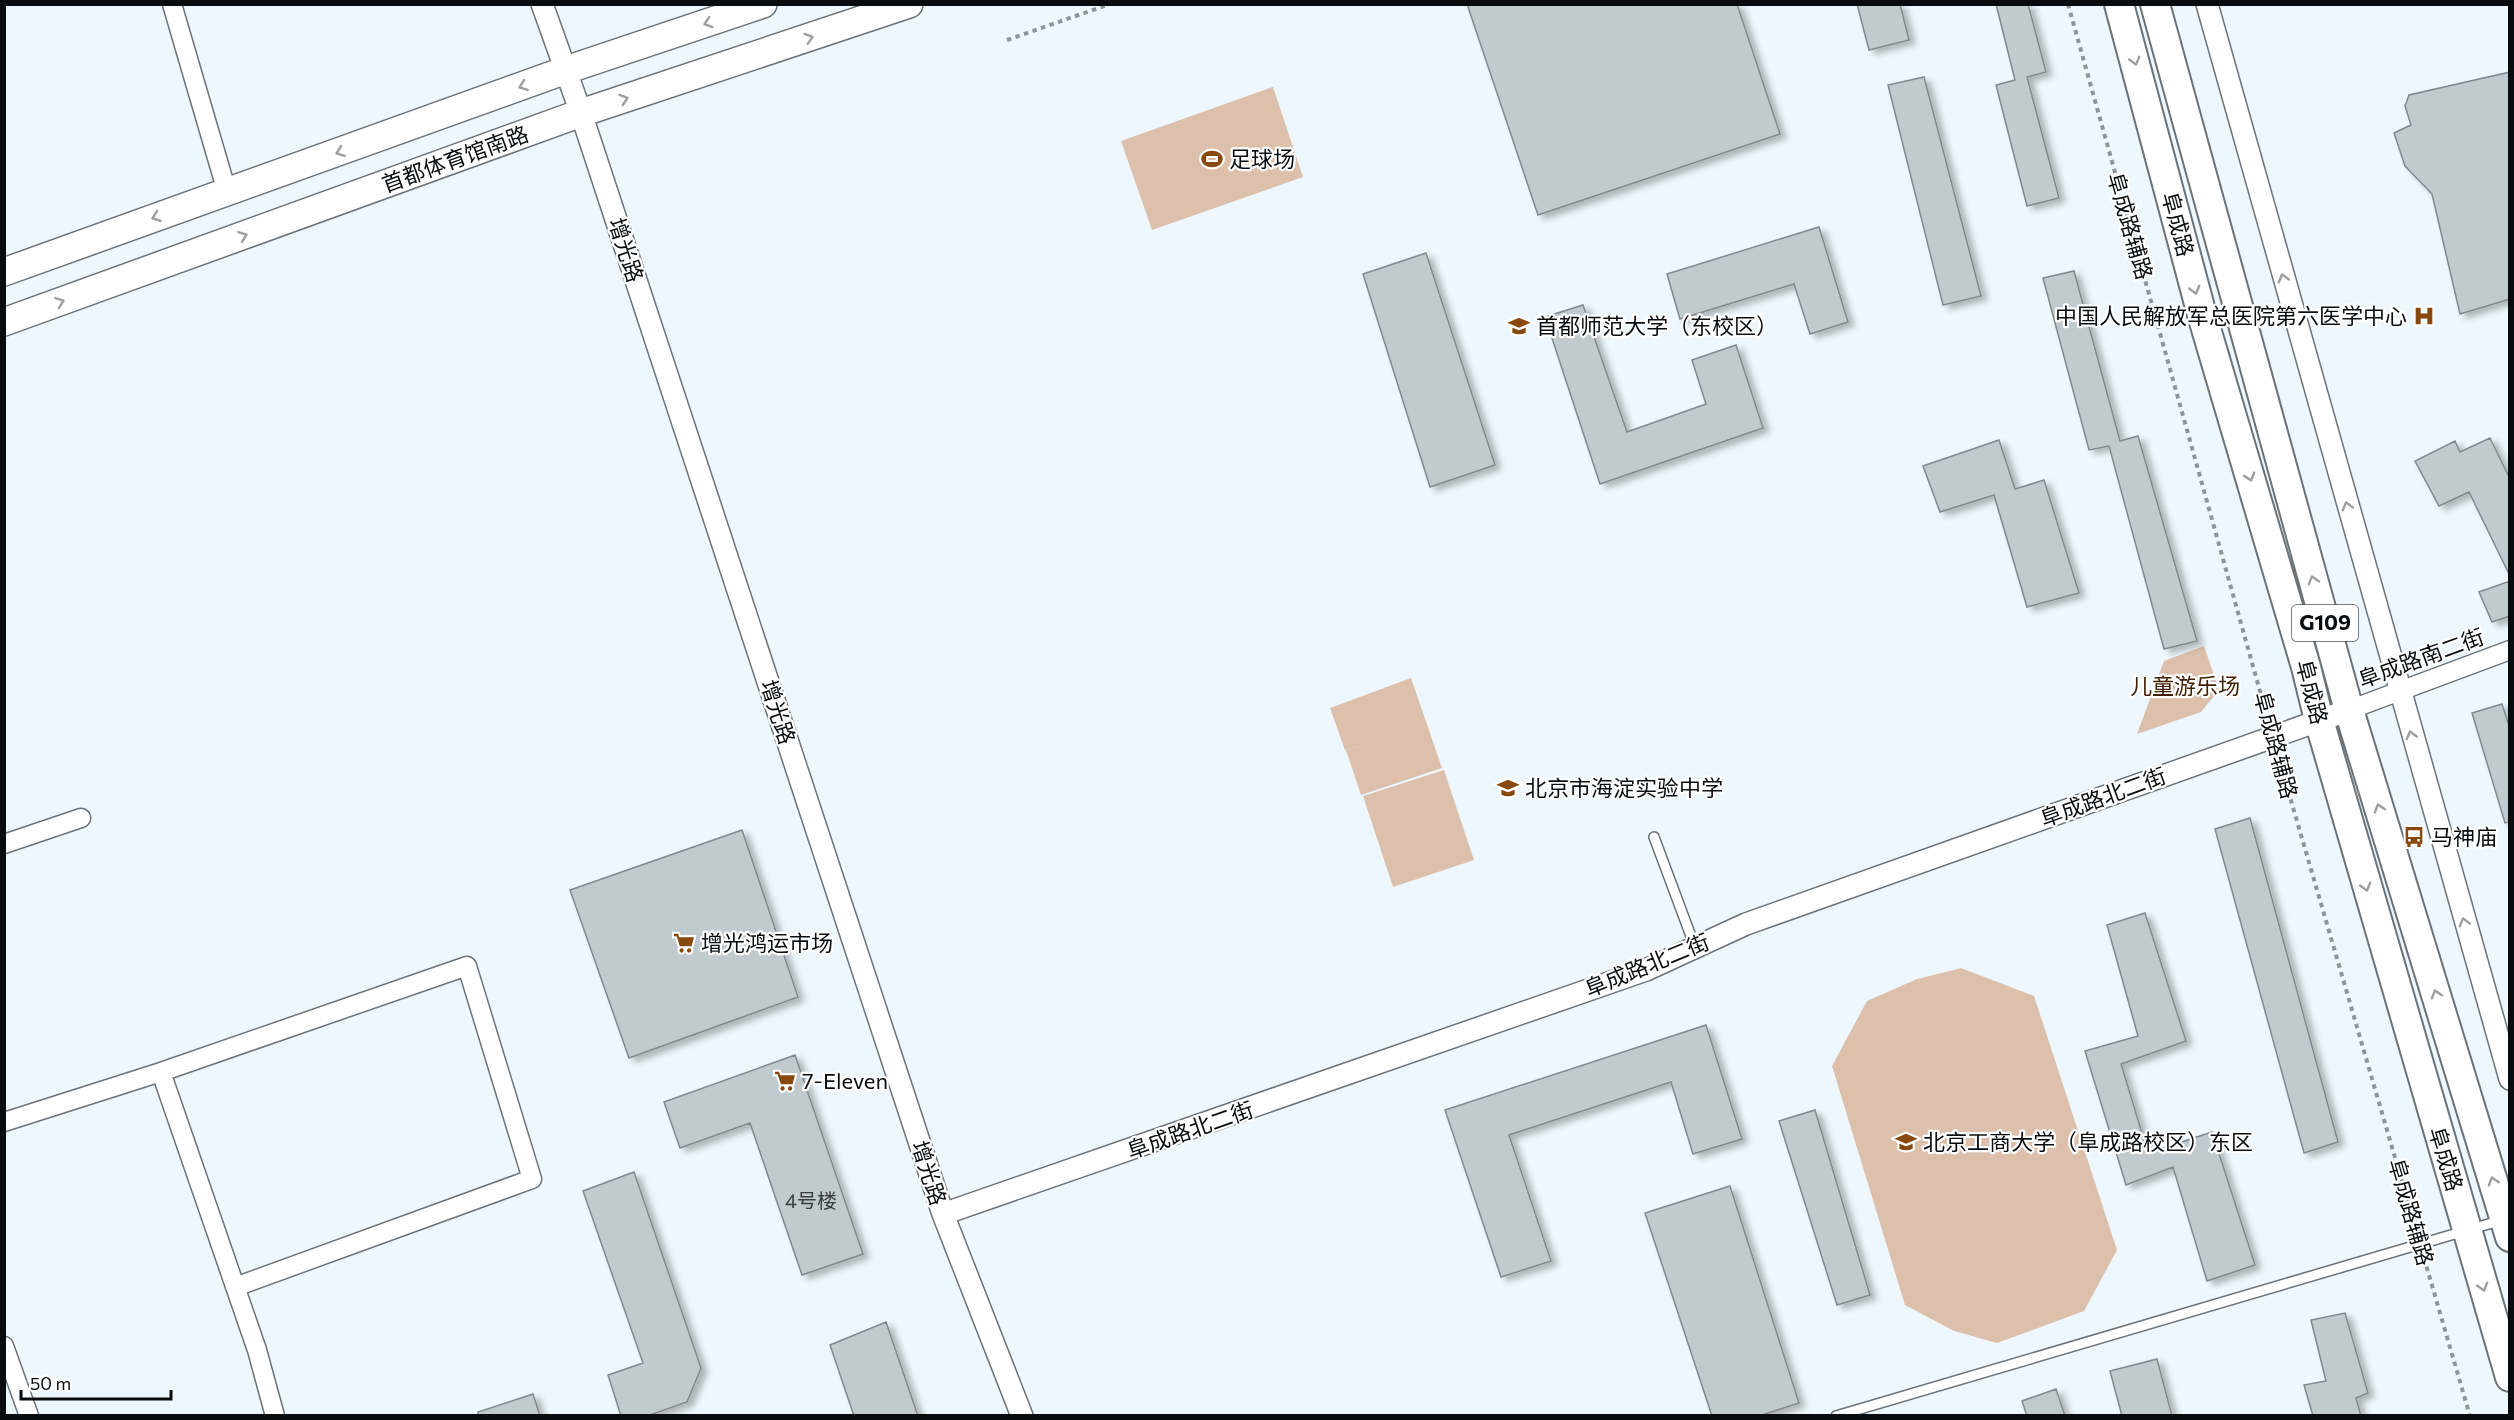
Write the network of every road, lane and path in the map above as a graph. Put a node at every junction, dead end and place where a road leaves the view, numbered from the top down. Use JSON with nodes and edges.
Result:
{"nodes":[{"id":1,"x":172,"y":4,"type":"edge"},
{"id":2,"x":542,"y":4,"type":"edge"},
{"id":3,"x":764,"y":4,"type":"edge"},
{"id":4,"x":909,"y":4,"type":"edge"},
{"id":5,"x":1110,"y":4,"type":"edge"},
{"id":6,"x":2068,"y":4,"type":"edge"},
{"id":7,"x":2119,"y":4,"type":"edge"},
{"id":8,"x":2155,"y":4,"type":"edge"},
{"id":9,"x":2207,"y":4,"type":"edge"},
{"id":10,"x":1007,"y":40,"type":"dead end"},
{"id":11,"x":566,"y":70,"type":"junction"},
{"id":12,"x":581,"y":113,"type":"junction"},
{"id":13,"x":227,"y":192,"type":"junction"},
{"id":14,"x":4,"y":272,"type":"edge"},
{"id":15,"x":4,"y":322,"type":"edge"},
{"id":16,"x":2510,"y":650,"type":"edge"},
{"id":17,"x":2399,"y":692,"type":"junction"},
{"id":18,"x":2349,"y":710,"type":"junction"},
{"id":19,"x":2319,"y":720,"type":"junction"},
{"id":20,"x":2272,"y":736,"type":"junction"},
{"id":21,"x":81,"y":818,"type":"dead end"},
{"id":22,"x":1654,"y":837,"type":"dead end"},
{"id":23,"x":4,"y":844,"type":"edge"},
{"id":24,"x":1695,"y":947,"type":"junction"},
{"id":25,"x":161,"y":1072,"type":"junction"},
{"id":26,"x":2510,"y":1079,"type":"edge"},
{"id":27,"x":4,"y":1122,"type":"edge"},
{"id":28,"x":943,"y":1214,"type":"junction"},
{"id":29,"x":2507,"y":1228,"type":"edge"},
{"id":30,"x":2466,"y":1230,"type":"junction"},
{"id":31,"x":2420,"y":1245,"type":"junction"},
{"id":32,"x":235,"y":1287,"type":"junction"},
{"id":33,"x":4,"y":1346,"type":"edge"},
{"id":34,"x":2510,"y":1377,"type":"edge"},
{"id":35,"x":29,"y":1416,"type":"edge"},
{"id":36,"x":275,"y":1416,"type":"edge"},
{"id":37,"x":1022,"y":1416,"type":"edge"},
{"id":38,"x":1836,"y":1416,"type":"edge"},
{"id":39,"x":2470,"y":1416,"type":"edge"}],
"edges":[{"from":1,"to":13,"type":"street"},
{"from":2,"to":11,"type":"street","name":"增光路"},
{"from":3,"to":11,"type":"main road","name":"首都体育馆南路","one_way":true},
{"from":12,"to":4,"type":"main road","name":"首都体育馆南路","one_way":true},
{"from":5,"to":10,"type":"path"},
{"from":6,"to":20,"type":"path","name":"阜成路辅路"},
{"from":7,"to":19,"type":"highway","name":"阜成路","number":"G109","one_way":true},
{"from":18,"to":8,"type":"highway","name":"阜成路","number":"G109","one_way":true},
{"from":17,"to":9,"type":"street","one_way":true},
{"from":11,"to":12,"type":"street","name":"增光路"},
{"from":11,"to":13,"type":"main road","name":"首都体育馆南路","one_way":true},
{"from":15,"to":12,"type":"main road","name":"首都体育馆南路","one_way":true},
{"from":12,"to":28,"type":"street","name":"增光路"},
{"from":13,"to":14,"type":"main road","name":"首都体育馆南路","one_way":true},
{"from":16,"to":17,"type":"street","name":"阜成路南二街"},
{"from":17,"to":18,"type":"street","name":"阜成路南二街"},
{"from":26,"to":17,"type":"street","one_way":true},
{"from":18,"to":19,"type":"street","name":"阜成路北二街"},
{"from":29,"to":18,"type":"highway","name":"阜成路","number":"G109","one_way":true},
{"from":19,"to":20,"type":"street","name":"阜成路北二街"},
{"from":19,"to":30,"type":"highway","name":"阜成路","number":"G109","one_way":true},
{"from":20,"to":24,"type":"street","name":"阜成路北二街"},
{"from":20,"to":31,"type":"path","name":"阜成路辅路"},
{"from":21,"to":23,"type":"street"},
{"from":22,"to":24,"type":"lane"},
{"from":24,"to":28,"type":"street","name":"阜成路北二街"},
{"from":25,"to":27,"type":"street"},
{"from":25,"to":32,"type":"street"},
{"from":25,"to":32,"type":"street"},
{"from":28,"to":37,"type":"street","name":"增光路"},
{"from":29,"to":30,"type":"lane"},
{"from":30,"to":31,"type":"lane"},
{"from":30,"to":34,"type":"highway","name":"阜成路","number":"G109","one_way":true},
{"from":31,"to":38,"type":"lane"},
{"from":31,"to":39,"type":"path","name":"阜成路辅路"},
{"from":32,"to":36,"type":"street"},
{"from":33,"to":35,"type":"street"}]}
